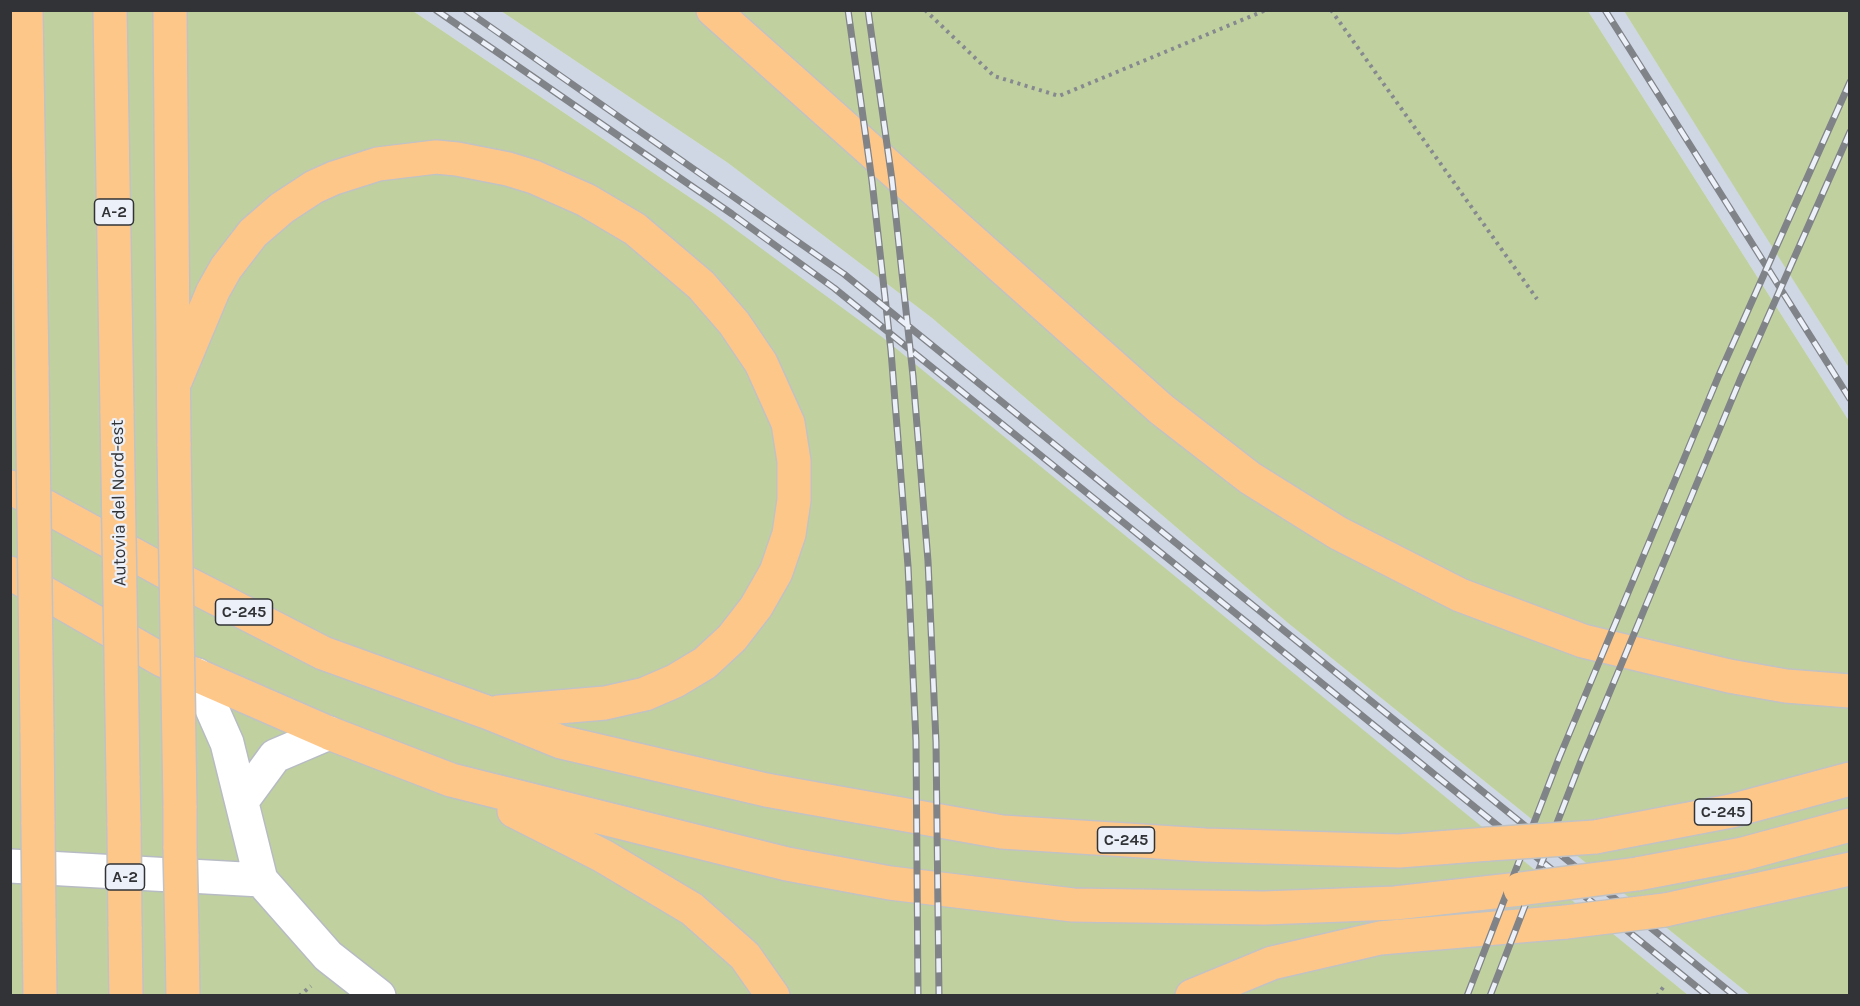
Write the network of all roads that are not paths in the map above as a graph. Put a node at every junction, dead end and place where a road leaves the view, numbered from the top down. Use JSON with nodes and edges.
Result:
{"nodes":[{"id":1,"x":26,"y":10,"type":"edge"},
{"id":2,"x":110,"y":10,"type":"edge"},
{"id":3,"x":170,"y":10,"type":"edge"},
{"id":4,"x":713,"y":10,"type":"edge"},
{"id":5,"x":174,"y":384,"type":"junction"},
{"id":6,"x":10,"y":487,"type":"edge"},
{"id":7,"x":10,"y":573,"type":"edge"},
{"id":8,"x":196,"y":675,"type":"junction"},
{"id":9,"x":1850,"y":692,"type":"edge"},
{"id":10,"x":489,"y":712,"type":"junction"},
{"id":11,"x":329,"y":733,"type":"junction"},
{"id":12,"x":1850,"y":779,"type":"edge"},
{"id":13,"x":451,"y":780,"type":"junction"},
{"id":14,"x":242,"y":801,"type":"junction"},
{"id":15,"x":1850,"y":825,"type":"edge"},
{"id":16,"x":10,"y":866,"type":"edge"},
{"id":17,"x":1850,"y":869,"type":"edge"},
{"id":18,"x":261,"y":880,"type":"junction"},
{"id":19,"x":40,"y":996,"type":"edge"},
{"id":20,"x":126,"y":996,"type":"edge"},
{"id":21,"x":183,"y":996,"type":"edge"},
{"id":22,"x":379,"y":996,"type":"edge"},
{"id":23,"x":773,"y":996,"type":"edge"},
{"id":24,"x":1192,"y":996,"type":"edge"}],
"edges":[{"from":1,"to":19,"type":"highway","bridge":true},
{"from":2,"to":20,"type":"highway","name":"Autovia del Nord-est","number":"A-2","bridge":true},
{"from":3,"to":5,"type":"highway"},
{"from":4,"to":9,"type":"highway"},
{"from":5,"to":10,"type":"highway"},
{"from":5,"to":21,"type":"highway","bridge":true},
{"from":6,"to":10,"type":"highway","number":"C-245"},
{"from":7,"to":8,"type":"highway","number":"C-245"},
{"from":8,"to":11,"type":"highway","number":"C-245"},
{"from":8,"to":14,"type":"street"},
{"from":10,"to":12,"type":"highway","number":"C-245","bridge":true},
{"from":11,"to":13,"type":"highway","number":"C-245"},
{"from":11,"to":14,"type":"street"},
{"from":13,"to":15,"type":"highway","number":"C-245","bridge":true},
{"from":13,"to":23,"type":"highway"},
{"from":14,"to":18,"type":"street"},
{"from":16,"to":18,"type":"street"},
{"from":17,"to":24,"type":"highway","bridge":true},
{"from":18,"to":22,"type":"street"}]}
